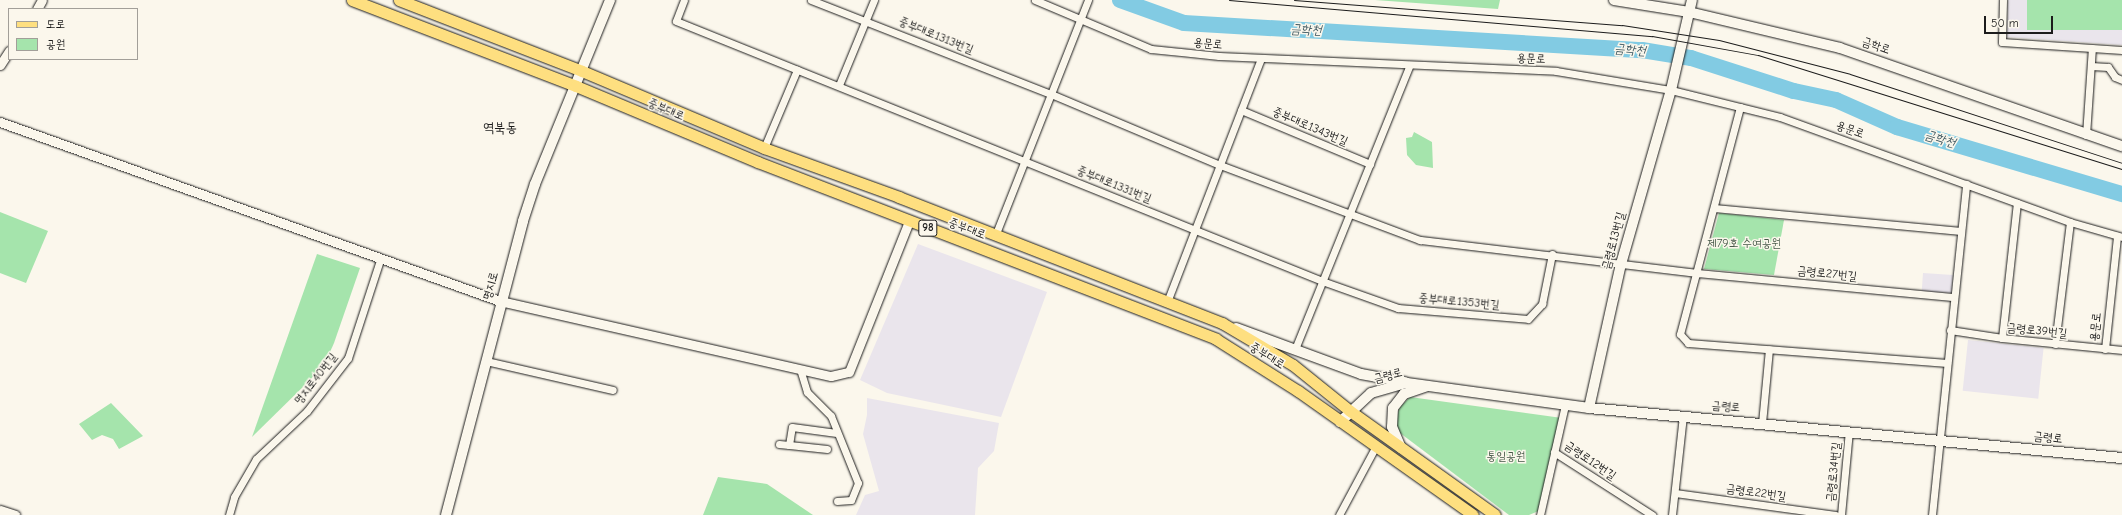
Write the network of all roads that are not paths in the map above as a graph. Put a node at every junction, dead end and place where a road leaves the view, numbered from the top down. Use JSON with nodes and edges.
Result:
{"nodes":[{"id":1,"x":352,"y":0,"type":"edge"},
{"id":2,"x":399,"y":0,"type":"edge"},
{"id":3,"x":610,"y":0,"type":"edge"},
{"id":4,"x":684,"y":0,"type":"edge"},
{"id":5,"x":812,"y":0,"type":"edge"},
{"id":6,"x":874,"y":0,"type":"edge"},
{"id":7,"x":1035,"y":0,"type":"edge"},
{"id":8,"x":1088,"y":0,"type":"edge"},
{"id":9,"x":1614,"y":0,"type":"edge"},
{"id":10,"x":1692,"y":0,"type":"edge"},
{"id":11,"x":2003,"y":0,"type":"edge"},
{"id":12,"x":1689,"y":12,"type":"junction"},
{"id":13,"x":1081,"y":18,"type":"junction"},
{"id":14,"x":865,"y":21,"type":"junction"},
{"id":15,"x":2092,"y":48,"type":"junction"},
{"id":16,"x":2122,"y":50,"type":"edge"},
{"id":17,"x":8,"y":53,"type":"edge"},
{"id":18,"x":1261,"y":58,"type":"junction"},
{"id":19,"x":0,"y":65,"type":"edge"},
{"id":20,"x":1410,"y":65,"type":"junction"},
{"id":21,"x":2091,"y":66,"type":"junction"},
{"id":22,"x":797,"y":70,"type":"junction"},
{"id":23,"x":582,"y":71,"type":"junction"},
{"id":24,"x":2122,"y":80,"type":"edge"},
{"id":25,"x":839,"y":85,"type":"junction"},
{"id":26,"x":576,"y":86,"type":"junction"},
{"id":27,"x":1672,"y":86,"type":"junction"},
{"id":28,"x":1051,"y":94,"type":"junction"},
{"id":29,"x":1740,"y":107,"type":"junction"},
{"id":30,"x":1241,"y":110,"type":"junction"},
{"id":31,"x":0,"y":122,"type":"edge"},
{"id":32,"x":2086,"y":135,"type":"junction"},
{"id":33,"x":2122,"y":146,"type":"edge"},
{"id":34,"x":764,"y":148,"type":"junction"},
{"id":35,"x":1024,"y":160,"type":"junction"},
{"id":36,"x":1370,"y":164,"type":"junction"},
{"id":37,"x":1220,"y":165,"type":"junction"},
{"id":38,"x":1966,"y":184,"type":"junction"},
{"id":39,"x":2017,"y":203,"type":"junction"},
{"id":40,"x":1714,"y":208,"type":"junction"},
{"id":41,"x":1350,"y":213,"type":"junction"},
{"id":42,"x":909,"y":221,"type":"junction"},
{"id":43,"x":2070,"y":222,"type":"junction"},
{"id":44,"x":1195,"y":229,"type":"junction"},
{"id":45,"x":1961,"y":231,"type":"junction"},
{"id":46,"x":995,"y":236,"type":"junction"},
{"id":47,"x":2120,"y":236,"type":"edge"},
{"id":48,"x":1552,"y":254,"type":"junction"},
{"id":49,"x":380,"y":260,"type":"junction"},
{"id":50,"x":1621,"y":264,"type":"junction"},
{"id":51,"x":1698,"y":272,"type":"junction"},
{"id":52,"x":1322,"y":281,"type":"junction"},
{"id":53,"x":1954,"y":297,"type":"junction"},
{"id":54,"x":500,"y":301,"type":"junction"},
{"id":55,"x":1168,"y":302,"type":"junction"},
{"id":56,"x":1222,"y":323,"type":"junction"},
{"id":57,"x":1950,"y":330,"type":"junction"},
{"id":58,"x":2002,"y":338,"type":"junction"},
{"id":59,"x":2055,"y":344,"type":"junction"},
{"id":60,"x":1295,"y":349,"type":"junction"},
{"id":61,"x":1769,"y":349,"type":"junction"},
{"id":62,"x":2105,"y":349,"type":"junction"},
{"id":63,"x":2122,"y":350,"type":"edge"},
{"id":64,"x":486,"y":360,"type":"junction"},
{"id":65,"x":1947,"y":363,"type":"junction"},
{"id":66,"x":800,"y":369,"type":"junction"},
{"id":67,"x":1407,"y":383,"type":"junction"},
{"id":68,"x":1428,"y":386,"type":"junction"},
{"id":69,"x":612,"y":390,"type":"dead end"},
{"id":70,"x":1565,"y":405,"type":"junction"},
{"id":71,"x":1589,"y":408,"type":"junction"},
{"id":72,"x":1350,"y":411,"type":"junction"},
{"id":73,"x":1683,"y":416,"type":"junction"},
{"id":74,"x":1340,"y":422,"type":"junction"},
{"id":75,"x":1762,"y":423,"type":"junction"},
{"id":76,"x":1849,"y":432,"type":"junction"},
{"id":77,"x":837,"y":433,"type":"junction"},
{"id":78,"x":1939,"y":440,"type":"junction"},
{"id":79,"x":779,"y":444,"type":"dead end"},
{"id":80,"x":789,"y":445,"type":"junction"},
{"id":81,"x":1375,"y":448,"type":"junction"},
{"id":82,"x":1401,"y":448,"type":"junction"},
{"id":83,"x":827,"y":449,"type":"dead end"},
{"id":84,"x":1554,"y":452,"type":"junction"},
{"id":85,"x":2122,"y":458,"type":"edge"},
{"id":86,"x":1675,"y":493,"type":"junction"},
{"id":87,"x":837,"y":501,"type":"dead end"},
{"id":88,"x":0,"y":510,"type":"edge"},
{"id":89,"x":15,"y":515,"type":"edge"},
{"id":90,"x":228,"y":515,"type":"edge"},
{"id":91,"x":446,"y":515,"type":"edge"},
{"id":92,"x":1339,"y":515,"type":"edge"},
{"id":93,"x":1473,"y":515,"type":"edge"},
{"id":94,"x":1495,"y":515,"type":"edge"},
{"id":95,"x":1540,"y":515,"type":"edge"},
{"id":96,"x":1652,"y":515,"type":"edge"},
{"id":97,"x":1672,"y":515,"type":"edge"},
{"id":98,"x":1835,"y":515,"type":"edge"},
{"id":99,"x":1841,"y":515,"type":"edge"},
{"id":100,"x":1932,"y":515,"type":"edge"}],
"edges":[{"from":1,"to":26,"type":"main road","name":"중부대로","number":"98"},
{"from":2,"to":23,"type":"main road","name":"중부대로","number":"98"},
{"from":3,"to":23,"type":"main road","name":"명지로"},
{"from":4,"to":22,"type":"street"},
{"from":5,"to":14,"type":"street","name":"중부대로1313번길"},
{"from":6,"to":14,"type":"street"},
{"from":7,"to":13,"type":"street","name":"용문로"},
{"from":8,"to":13,"type":"street"},
{"from":9,"to":12,"type":"main road","name":"금학로"},
{"from":10,"to":12,"type":"main road","name":"금령로13번길"},
{"from":11,"to":15,"type":"street"},
{"from":12,"to":27,"type":"main road","name":"금령로13번길"},
{"from":12,"to":32,"type":"main road","name":"금학로"},
{"from":13,"to":18,"type":"street","name":"용문로"},
{"from":13,"to":28,"type":"street"},
{"from":14,"to":25,"type":"street"},
{"from":14,"to":28,"type":"street","name":"중부대로1313번길"},
{"from":15,"to":16,"type":"street"},
{"from":15,"to":21,"type":"street"},
{"from":17,"to":19,"type":"street"},
{"from":18,"to":20,"type":"street","name":"용문로"},
{"from":18,"to":30,"type":"street"},
{"from":20,"to":27,"type":"street","name":"용문로"},
{"from":20,"to":36,"type":"street"},
{"from":21,"to":24,"type":"street"},
{"from":21,"to":32,"type":"street"},
{"from":22,"to":25,"type":"street"},
{"from":22,"to":34,"type":"street"},
{"from":23,"to":26,"type":"main road","name":"명지로"},
{"from":23,"to":34,"type":"main road","name":"중부대로","number":"98"},
{"from":25,"to":35,"type":"street"},
{"from":26,"to":42,"type":"main road","name":"중부대로","number":"98"},
{"from":26,"to":54,"type":"main road","name":"명지로"},
{"from":27,"to":29,"type":"street","name":"용문로"},
{"from":27,"to":50,"type":"main road","name":"금령로13번길"},
{"from":28,"to":35,"type":"street"},
{"from":28,"to":37,"type":"street"},
{"from":29,"to":38,"type":"street","name":"용문로"},
{"from":29,"to":40,"type":"street"},
{"from":30,"to":36,"type":"street","name":"중부대로1343번길"},
{"from":30,"to":37,"type":"street"},
{"from":31,"to":49,"type":"street"},
{"from":32,"to":33,"type":"main road","name":"금학로"},
{"from":34,"to":46,"type":"main road","name":"중부대로","number":"98"},
{"from":35,"to":44,"type":"street","name":"중부대로1331번길"},
{"from":35,"to":46,"type":"street"},
{"from":36,"to":41,"type":"street"},
{"from":37,"to":41,"type":"street"},
{"from":37,"to":44,"type":"street"},
{"from":38,"to":39,"type":"street","name":"용문로"},
{"from":38,"to":45,"type":"street"},
{"from":39,"to":43,"type":"street","name":"용문로"},
{"from":39,"to":58,"type":"street"},
{"from":40,"to":45,"type":"street"},
{"from":40,"to":51,"type":"street"},
{"from":41,"to":48,"type":"street"},
{"from":41,"to":52,"type":"street"},
{"from":42,"to":66,"type":"street"},
{"from":42,"to":74,"type":"main road","name":"중부대로","number":"98"},
{"from":43,"to":47,"type":"street","name":"용문로"},
{"from":43,"to":59,"type":"street"},
{"from":44,"to":52,"type":"street"},
{"from":44,"to":55,"type":"street"},
{"from":45,"to":53,"type":"street"},
{"from":46,"to":55,"type":"main road","name":"중부대로","number":"98"},
{"from":47,"to":62,"type":"street","name":"용문로"},
{"from":48,"to":50,"type":"street"},
{"from":48,"to":52,"type":"street","name":"중부대로1353번길"},
{"from":49,"to":54,"type":"street"},
{"from":49,"to":90,"type":"street","name":"명지로40번길"},
{"from":50,"to":51,"type":"street","name":"금령로27번길"},
{"from":50,"to":71,"type":"main road","name":"금령로13번길"},
{"from":51,"to":53,"type":"street","name":"금령로27번길"},
{"from":51,"to":61,"type":"street"},
{"from":52,"to":60,"type":"street"},
{"from":53,"to":57,"type":"street"},
{"from":54,"to":64,"type":"main road","name":"명지로"},
{"from":54,"to":66,"type":"street"},
{"from":55,"to":56,"type":"main road","name":"중부대로","number":"98"},
{"from":56,"to":60,"type":"main road"},
{"from":56,"to":72,"type":"main road","name":"중부대로","number":"98"},
{"from":57,"to":58,"type":"street","name":"금령로39번길"},
{"from":57,"to":65,"type":"street"},
{"from":58,"to":59,"type":"street","name":"금령로39번길"},
{"from":59,"to":62,"type":"street","name":"금령로39번길"},
{"from":60,"to":67,"type":"main road"},
{"from":61,"to":65,"type":"street"},
{"from":61,"to":75,"type":"street"},
{"from":62,"to":63,"type":"street","name":"금령로39번길"},
{"from":64,"to":69,"type":"street"},
{"from":64,"to":91,"type":"main road","name":"명지로"},
{"from":65,"to":78,"type":"street"},
{"from":66,"to":77,"type":"street"},
{"from":67,"to":68,"type":"main road","name":"금령로"},
{"from":67,"to":72,"type":"main road","name":"금령로"},
{"from":68,"to":70,"type":"main road","name":"금령로"},
{"from":68,"to":82,"type":"main road"},
{"from":70,"to":71,"type":"main road","name":"금령로"},
{"from":70,"to":84,"type":"street","name":"금령로12번길"},
{"from":71,"to":73,"type":"main road","name":"금령로"},
{"from":72,"to":74,"type":"main road","name":"금령로"},
{"from":72,"to":82,"type":"main road","name":"중부대로","number":"98"},
{"from":73,"to":75,"type":"main road","name":"금령로"},
{"from":73,"to":86,"type":"street"},
{"from":74,"to":81,"type":"main road","name":"중부대로","number":"98"},
{"from":75,"to":76,"type":"main road","name":"금령로"},
{"from":76,"to":78,"type":"main road","name":"금령로"},
{"from":76,"to":99,"type":"street","name":"금령로34번길"},
{"from":77,"to":80,"type":"street"},
{"from":77,"to":87,"type":"street"},
{"from":78,"to":85,"type":"main road","name":"금령로"},
{"from":78,"to":100,"type":"street"},
{"from":79,"to":80,"type":"street"},
{"from":80,"to":83,"type":"street"},
{"from":81,"to":92,"type":"street"},
{"from":81,"to":93,"type":"main road","name":"중부대로","number":"98"},
{"from":82,"to":94,"type":"main road","name":"중부대로","number":"98"},
{"from":84,"to":95,"type":"street"},
{"from":84,"to":96,"type":"street","name":"금령로12번길"},
{"from":86,"to":97,"type":"street"},
{"from":86,"to":98,"type":"street","name":"금령로22번길"},
{"from":88,"to":89,"type":"street"}]}
